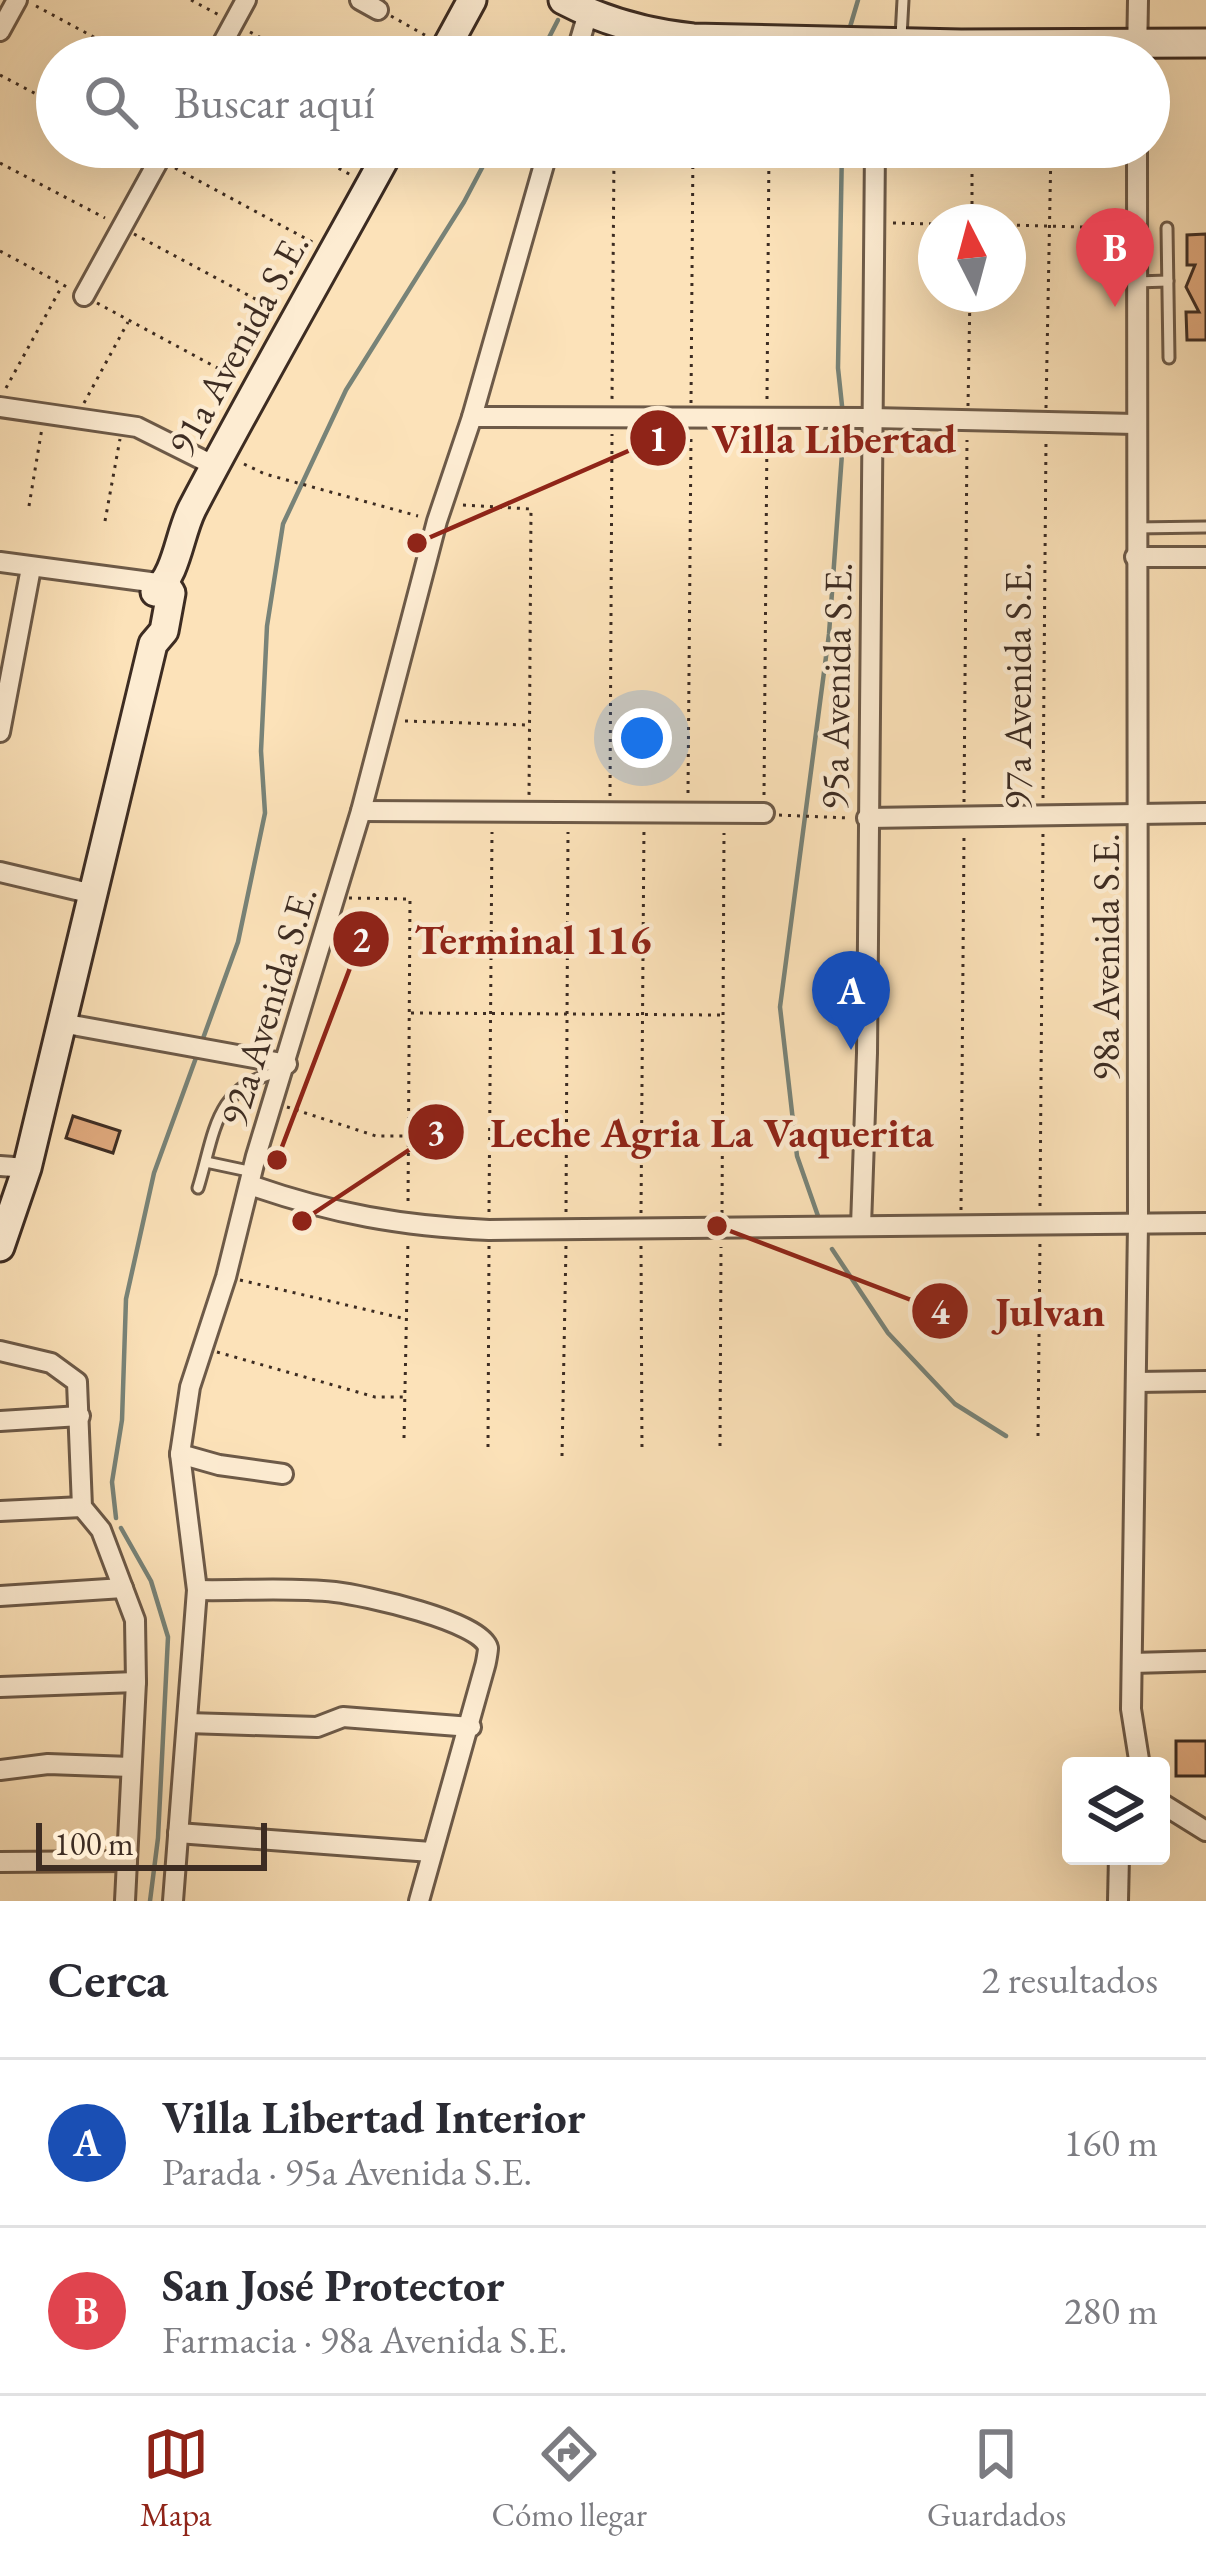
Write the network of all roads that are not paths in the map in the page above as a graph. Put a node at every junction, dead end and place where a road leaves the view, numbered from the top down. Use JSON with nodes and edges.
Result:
{"nodes":[{"id":1,"x":20,"y":0,"type":"edge"},
{"id":2,"x":247,"y":0,"type":"edge"},
{"id":3,"x":472,"y":0,"type":"edge"},
{"id":4,"x":903,"y":0,"type":"edge"},
{"id":5,"x":1138,"y":0,"type":"edge"},
{"id":6,"x":575,"y":7,"type":"edge"},
{"id":7,"x":0,"y":31,"type":"edge"},
{"id":8,"x":227,"y":36,"type":"edge"},
{"id":9,"x":453,"y":36,"type":"edge"},
{"id":10,"x":691,"y":36,"type":"edge"},
{"id":11,"x":888,"y":36,"type":"edge"},
{"id":12,"x":1137,"y":36,"type":"edge"},
{"id":13,"x":1206,"y":43,"type":"edge"},
{"id":14,"x":1170,"y":46,"type":"edge"},
{"id":15,"x":155,"y":168,"type":"edge"},
{"id":16,"x":380,"y":168,"type":"edge"},
{"id":17,"x":543,"y":168,"type":"edge"},
{"id":18,"x":874,"y":168,"type":"edge"},
{"id":19,"x":1137,"y":168,"type":"edge"},
{"id":20,"x":1167,"y":228,"type":"dead end"},
{"id":21,"x":1168,"y":281,"type":"junction"},
{"id":22,"x":1136,"y":282,"type":"junction"},
{"id":23,"x":84,"y":296,"type":"road end"},
{"id":24,"x":1169,"y":358,"type":"dead end"},
{"id":25,"x":0,"y":403,"type":"edge"},
{"id":26,"x":472,"y":417,"type":"junction"},
{"id":27,"x":872,"y":418,"type":"junction"},
{"id":28,"x":1135,"y":424,"type":"junction"},
{"id":29,"x":218,"y":460,"type":"junction"},
{"id":30,"x":1206,"y":527,"type":"edge"},
{"id":31,"x":1135,"y":528,"type":"junction"},
{"id":32,"x":1135,"y":557,"type":"junction"},
{"id":33,"x":1206,"y":557,"type":"edge"},
{"id":34,"x":0,"y":562,"type":"edge"},
{"id":35,"x":32,"y":568,"type":"junction"},
{"id":36,"x":165,"y":584,"type":"junction"},
{"id":37,"x":0,"y":732,"type":"edge"},
{"id":38,"x":361,"y":811,"type":"junction"},
{"id":39,"x":764,"y":813,"type":"road end"},
{"id":40,"x":1206,"y":813,"type":"edge"},
{"id":41,"x":1138,"y":814,"type":"junction"},
{"id":42,"x":867,"y":818,"type":"junction"},
{"id":43,"x":0,"y":872,"type":"edge"},
{"id":44,"x":93,"y":894,"type":"junction"},
{"id":45,"x":62,"y":1023,"type":"junction"},
{"id":46,"x":286,"y":1068,"type":"junction"},
{"id":47,"x":206,"y":1162,"type":"junction"},
{"id":48,"x":13,"y":1167,"type":"edge"},
{"id":49,"x":251,"y":1178,"type":"junction"},
{"id":50,"x":198,"y":1188,"type":"dead end"},
{"id":51,"x":1206,"y":1223,"type":"edge"},
{"id":52,"x":1138,"y":1224,"type":"junction"},
{"id":53,"x":861,"y":1226,"type":"junction"},
{"id":54,"x":0,"y":1246,"type":"edge"},
{"id":55,"x":0,"y":1352,"type":"edge"},
{"id":56,"x":1206,"y":1381,"type":"edge"},
{"id":57,"x":1136,"y":1382,"type":"junction"},
{"id":58,"x":80,"y":1416,"type":"junction"},
{"id":59,"x":0,"y":1420,"type":"edge"},
{"id":60,"x":180,"y":1454,"type":"junction"},
{"id":61,"x":284,"y":1474,"type":"dead end"},
{"id":62,"x":82,"y":1507,"type":"junction"},
{"id":63,"x":0,"y":1511,"type":"edge"},
{"id":64,"x":123,"y":1588,"type":"junction"},
{"id":65,"x":196,"y":1590,"type":"junction"},
{"id":66,"x":0,"y":1596,"type":"edge"},
{"id":67,"x":1206,"y":1661,"type":"edge"},
{"id":68,"x":1132,"y":1663,"type":"junction"},
{"id":69,"x":136,"y":1682,"type":"junction"},
{"id":70,"x":0,"y":1687,"type":"edge"},
{"id":71,"x":187,"y":1723,"type":"junction"},
{"id":72,"x":471,"y":1727,"type":"junction"},
{"id":73,"x":1139,"y":1757,"type":"edge"},
{"id":74,"x":131,"y":1767,"type":"junction"},
{"id":75,"x":0,"y":1770,"type":"edge"},
{"id":76,"x":1170,"y":1809,"type":"edge"},
{"id":77,"x":1206,"y":1831,"type":"edge"},
{"id":78,"x":178,"y":1833,"type":"junction"},
{"id":79,"x":431,"y":1852,"type":"junction"},
{"id":80,"x":127,"y":1861,"type":"junction"},
{"id":81,"x":0,"y":1862,"type":"edge"},
{"id":82,"x":1119,"y":1865,"type":"edge"},
{"id":83,"x":125,"y":1901,"type":"edge"},
{"id":84,"x":173,"y":1901,"type":"edge"},
{"id":85,"x":419,"y":1901,"type":"edge"},
{"id":86,"x":1118,"y":1901,"type":"edge"}],
"edges":[{"from":1,"to":7,"type":"street"},
{"from":2,"to":8,"type":"street"},
{"from":3,"to":9,"type":"street"},
{"from":4,"to":11,"type":"lane"},
{"from":5,"to":12,"type":"street"},
{"from":6,"to":10,"type":"street"},
{"from":13,"to":14,"type":"street"},
{"from":15,"to":23,"type":"street"},
{"from":16,"to":29,"type":"street","name":"91a Avenida S.E."},
{"from":17,"to":26,"type":"street","name":"92a Avenida S.E."},
{"from":18,"to":27,"type":"street","name":"95a Avenida S.E."},
{"from":19,"to":22,"type":"street","name":"98a Avenida S.E."},
{"from":20,"to":21,"type":"lane"},
{"from":21,"to":22,"type":"lane"},
{"from":21,"to":24,"type":"lane"},
{"from":22,"to":28,"type":"street","name":"98a Avenida S.E."},
{"from":25,"to":29,"type":"street"},
{"from":26,"to":27,"type":"street"},
{"from":26,"to":38,"type":"street","name":"92a Avenida S.E."},
{"from":27,"to":28,"type":"street"},
{"from":27,"to":42,"type":"street","name":"95a Avenida S.E."},
{"from":28,"to":31,"type":"street","name":"98a Avenida S.E."},
{"from":29,"to":36,"type":"street","name":"91a Avenida S.E."},
{"from":30,"to":31,"type":"lane"},
{"from":31,"to":32,"type":"street","name":"98a Avenida S.E."},
{"from":32,"to":33,"type":"street"},
{"from":32,"to":41,"type":"street","name":"98a Avenida S.E."},
{"from":34,"to":35,"type":"street"},
{"from":35,"to":36,"type":"street"},
{"from":35,"to":37,"type":"street"},
{"from":36,"to":44,"type":"street","name":"91a Avenida S.E."},
{"from":38,"to":39,"type":"street"},
{"from":38,"to":46,"type":"street","name":"92a Avenida S.E."},
{"from":40,"to":41,"type":"street"},
{"from":41,"to":42,"type":"street"},
{"from":41,"to":52,"type":"street","name":"98a Avenida S.E."},
{"from":42,"to":53,"type":"street","name":"95a Avenida S.E."},
{"from":43,"to":44,"type":"street"},
{"from":44,"to":45,"type":"street","name":"91a Avenida S.E."},
{"from":45,"to":46,"type":"street"},
{"from":45,"to":48,"type":"street","name":"91a Avenida S.E."},
{"from":46,"to":47,"type":"lane"},
{"from":46,"to":49,"type":"street","name":"92a Avenida S.E."},
{"from":47,"to":49,"type":"lane"},
{"from":47,"to":50,"type":"lane"},
{"from":48,"to":54,"type":"street","name":"91a Avenida S.E."},
{"from":49,"to":53,"type":"street"},
{"from":49,"to":60,"type":"street","name":"92a Avenida S.E."},
{"from":51,"to":52,"type":"street"},
{"from":52,"to":53,"type":"street"},
{"from":52,"to":57,"type":"street","name":"98a Avenida S.E."},
{"from":55,"to":58,"type":"street"},
{"from":56,"to":57,"type":"street"},
{"from":57,"to":68,"type":"street","name":"98a Avenida S.E."},
{"from":58,"to":59,"type":"street"},
{"from":58,"to":62,"type":"street"},
{"from":60,"to":61,"type":"street"},
{"from":60,"to":65,"type":"street","name":"92a Avenida S.E."},
{"from":62,"to":63,"type":"street"},
{"from":62,"to":64,"type":"street"},
{"from":64,"to":66,"type":"street"},
{"from":64,"to":69,"type":"street"},
{"from":65,"to":71,"type":"street","name":"92a Avenida S.E."},
{"from":65,"to":72,"type":"street"},
{"from":67,"to":68,"type":"street"},
{"from":68,"to":73,"type":"street","name":"98a Avenida S.E."},
{"from":69,"to":70,"type":"street"},
{"from":69,"to":74,"type":"street"},
{"from":71,"to":72,"type":"street"},
{"from":71,"to":78,"type":"street","name":"92a Avenida S.E."},
{"from":72,"to":79,"type":"street"},
{"from":74,"to":75,"type":"street"},
{"from":74,"to":80,"type":"street"},
{"from":76,"to":77,"type":"street"},
{"from":78,"to":79,"type":"street"},
{"from":78,"to":84,"type":"street","name":"92a Avenida S.E."},
{"from":79,"to":85,"type":"street"},
{"from":80,"to":81,"type":"street"},
{"from":80,"to":83,"type":"street"},
{"from":82,"to":86,"type":"street"}]}
